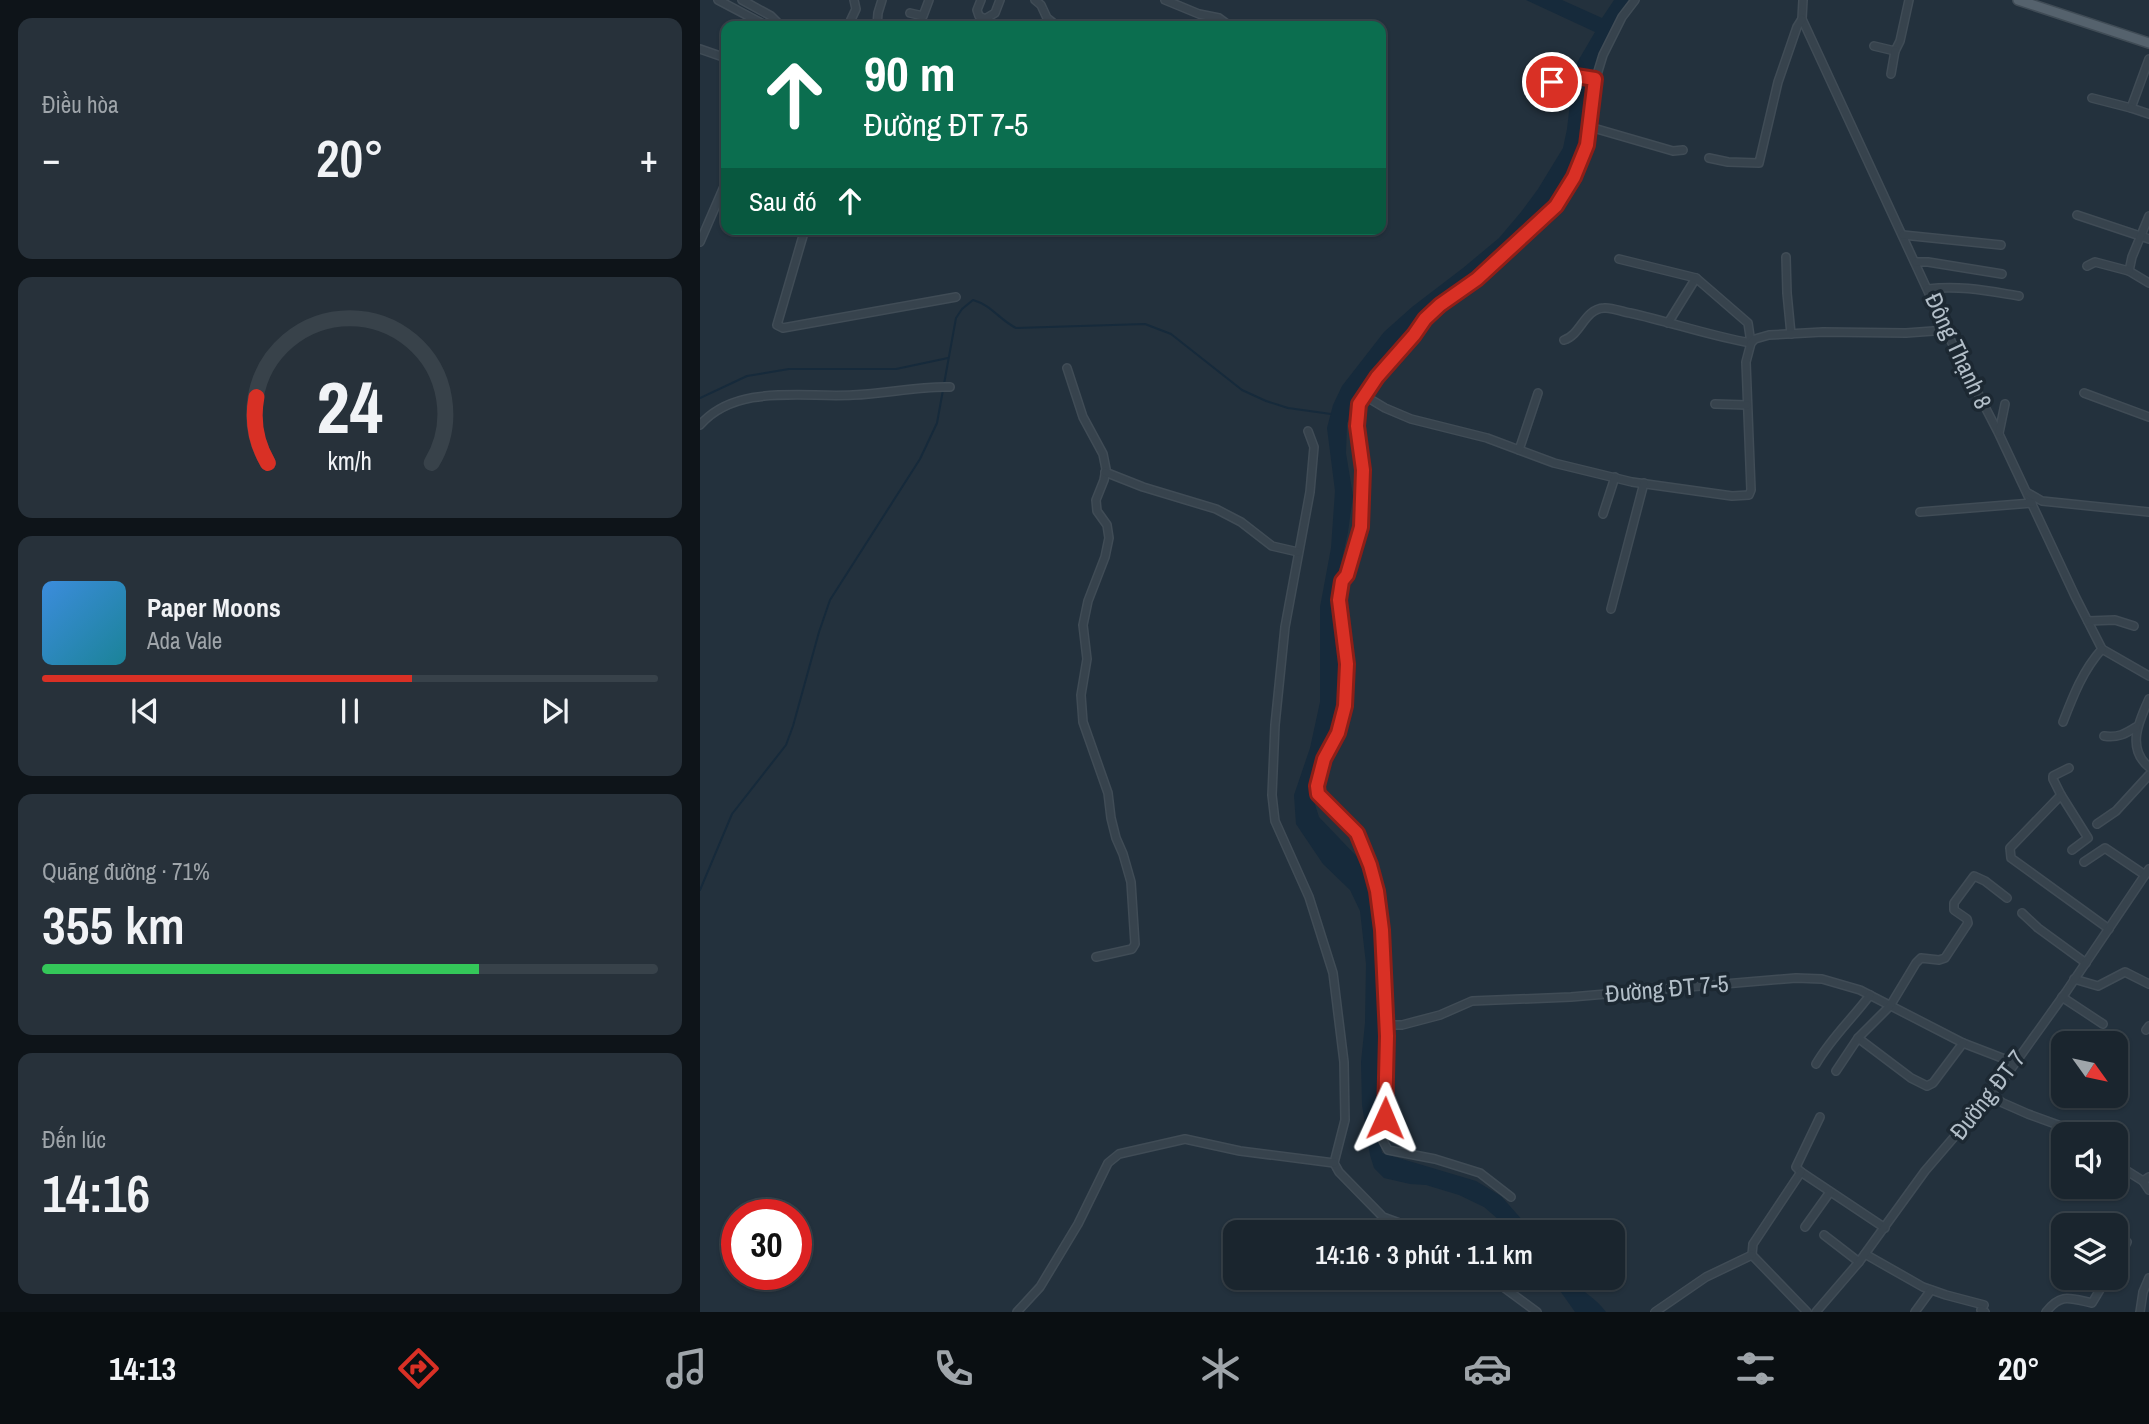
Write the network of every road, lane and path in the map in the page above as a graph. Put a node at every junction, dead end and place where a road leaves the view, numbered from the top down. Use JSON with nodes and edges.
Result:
{"nodes":[{"id":1,"x":718,"y":0,"type":"edge"},
{"id":2,"x":742,"y":0,"type":"edge"},
{"id":3,"x":854,"y":0,"type":"edge"},
{"id":4,"x":881,"y":0,"type":"edge"},
{"id":5,"x":929,"y":0,"type":"edge"},
{"id":6,"x":981,"y":0,"type":"edge"},
{"id":7,"x":1000,"y":0,"type":"edge"},
{"id":8,"x":1035,"y":0,"type":"edge"},
{"id":9,"x":1165,"y":0,"type":"edge"},
{"id":10,"x":1635,"y":0,"type":"edge"},
{"id":11,"x":1801,"y":0,"type":"edge"},
{"id":12,"x":1909,"y":0,"type":"edge"},
{"id":13,"x":2018,"y":0,"type":"edge"},
{"id":14,"x":910,"y":13,"type":"dead end"},
{"id":15,"x":1802,"y":19,"type":"junction"},
{"id":16,"x":758,"y":21,"type":"edge"},
{"id":17,"x":776,"y":21,"type":"edge"},
{"id":18,"x":850,"y":21,"type":"edge"},
{"id":19,"x":877,"y":21,"type":"edge"},
{"id":20,"x":982,"y":21,"type":"edge"},
{"id":21,"x":985,"y":21,"type":"edge"},
{"id":22,"x":1050,"y":21,"type":"edge"},
{"id":23,"x":1223,"y":21,"type":"edge"},
{"id":24,"x":2149,"y":44,"type":"edge"},
{"id":25,"x":1874,"y":46,"type":"dead end"},
{"id":26,"x":700,"y":49,"type":"edge"},
{"id":27,"x":1895,"y":51,"type":"junction"},
{"id":28,"x":721,"y":56,"type":"edge"},
{"id":29,"x":2149,"y":59,"type":"edge"},
{"id":30,"x":1891,"y":74,"type":"dead end"},
{"id":31,"x":1594,"y":79,"type":"junction"},
{"id":32,"x":1552,"y":82,"type":"dead end"},
{"id":33,"x":2092,"y":97,"type":"dead end"},
{"id":34,"x":2131,"y":108,"type":"junction"},
{"id":35,"x":2149,"y":114,"type":"edge"},
{"id":36,"x":1590,"y":127,"type":"junction"},
{"id":37,"x":1683,"y":150,"type":"dead end"},
{"id":38,"x":1709,"y":158,"type":"dead end"},
{"id":39,"x":721,"y":194,"type":"edge"},
{"id":40,"x":2077,"y":215,"type":"dead end"},
{"id":41,"x":2149,"y":216,"type":"edge"},
{"id":42,"x":1903,"y":234,"type":"junction"},
{"id":43,"x":803,"y":235,"type":"edge"},
{"id":44,"x":2145,"y":238,"type":"edge"},
{"id":45,"x":700,"y":242,"type":"edge"},
{"id":46,"x":2001,"y":245,"type":"dead end"},
{"id":47,"x":1786,"y":257,"type":"dead end"},
{"id":48,"x":1619,"y":259,"type":"dead end"},
{"id":49,"x":1916,"y":262,"type":"junction"},
{"id":50,"x":2087,"y":266,"type":"dead end"},
{"id":51,"x":2129,"y":271,"type":"junction"},
{"id":52,"x":2003,"y":274,"type":"dead end"},
{"id":53,"x":1696,"y":278,"type":"junction"},
{"id":54,"x":2149,"y":283,"type":"edge"},
{"id":55,"x":1928,"y":289,"type":"junction"},
{"id":56,"x":2019,"y":296,"type":"dead end"},
{"id":57,"x":956,"y":297,"type":"dead end"},
{"id":58,"x":1668,"y":323,"type":"junction"},
{"id":59,"x":1947,"y":330,"type":"junction"},
{"id":60,"x":1791,"y":334,"type":"junction"},
{"id":61,"x":1564,"y":340,"type":"dead end"},
{"id":62,"x":1751,"y":343,"type":"junction"},
{"id":63,"x":1068,"y":368,"type":"dead end"},
{"id":64,"x":950,"y":387,"type":"dead end"},
{"id":65,"x":1538,"y":393,"type":"dead end"},
{"id":66,"x":2084,"y":394,"type":"dead end"},
{"id":67,"x":1365,"y":396,"type":"junction"},
{"id":68,"x":1715,"y":404,"type":"dead end"},
{"id":69,"x":2005,"y":404,"type":"dead end"},
{"id":70,"x":1747,"y":405,"type":"junction"},
{"id":71,"x":2149,"y":417,"type":"edge"},
{"id":72,"x":700,"y":425,"type":"edge"},
{"id":73,"x":1308,"y":431,"type":"dead end"},
{"id":74,"x":1999,"y":434,"type":"junction"},
{"id":75,"x":1519,"y":450,"type":"junction"},
{"id":76,"x":1105,"y":472,"type":"junction"},
{"id":77,"x":1615,"y":477,"type":"junction"},
{"id":78,"x":1644,"y":483,"type":"junction"},
{"id":79,"x":2028,"y":493,"type":"junction"},
{"id":80,"x":2032,"y":503,"type":"junction"},
{"id":81,"x":1920,"y":512,"type":"dead end"},
{"id":82,"x":2149,"y":512,"type":"edge"},
{"id":83,"x":1603,"y":514,"type":"dead end"},
{"id":84,"x":1298,"y":552,"type":"junction"},
{"id":85,"x":1611,"y":608,"type":"dead end"},
{"id":86,"x":2088,"y":621,"type":"junction"},
{"id":87,"x":2134,"y":626,"type":"dead end"},
{"id":88,"x":2102,"y":649,"type":"junction"},
{"id":89,"x":2149,"y":676,"type":"edge"},
{"id":90,"x":2149,"y":699,"type":"edge"},
{"id":91,"x":2063,"y":722,"type":"dead end"},
{"id":92,"x":2137,"y":727,"type":"junction"},
{"id":93,"x":2104,"y":736,"type":"dead end"},
{"id":94,"x":2149,"y":767,"type":"edge"},
{"id":95,"x":2068,"y":768,"type":"dead end"},
{"id":96,"x":2149,"y":775,"type":"edge"},
{"id":97,"x":2062,"y":795,"type":"junction"},
{"id":98,"x":2097,"y":824,"type":"dead end"},
{"id":99,"x":2072,"y":850,"type":"dead end"},
{"id":100,"x":2084,"y":862,"type":"dead end"},
{"id":101,"x":2146,"y":877,"type":"edge"},
{"id":102,"x":2007,"y":898,"type":"dead end"},
{"id":103,"x":2022,"y":913,"type":"dead end"},
{"id":104,"x":2109,"y":929,"type":"junction"},
{"id":105,"x":1096,"y":957,"type":"dead end"},
{"id":106,"x":2086,"y":963,"type":"junction"},
{"id":107,"x":2074,"y":979,"type":"junction"},
{"id":108,"x":2149,"y":984,"type":"edge"},
{"id":109,"x":1870,"y":995,"type":"junction"},
{"id":110,"x":2062,"y":997,"type":"junction"},
{"id":111,"x":1890,"y":1006,"type":"junction"},
{"id":112,"x":2103,"y":1024,"type":"dead end"},
{"id":113,"x":1386,"y":1025,"type":"junction"},
{"id":114,"x":1858,"y":1038,"type":"junction"},
{"id":115,"x":1964,"y":1043,"type":"junction"},
{"id":116,"x":2015,"y":1063,"type":"junction"},
{"id":117,"x":1816,"y":1064,"type":"dead end"},
{"id":118,"x":1836,"y":1070,"type":"dead end"},
{"id":119,"x":1990,"y":1095,"type":"junction"},
{"id":120,"x":1820,"y":1117,"type":"dead end"},
{"id":121,"x":2051,"y":1123,"type":"edge"},
{"id":122,"x":1334,"y":1163,"type":"junction"},
{"id":123,"x":2128,"y":1170,"type":"edge"},
{"id":124,"x":1801,"y":1172,"type":"junction"},
{"id":125,"x":2146,"y":1179,"type":"edge"},
{"id":126,"x":2149,"y":1190,"type":"edge"},
{"id":127,"x":1830,"y":1192,"type":"junction"},
{"id":128,"x":1511,"y":1197,"type":"dead end"},
{"id":129,"x":1391,"y":1220,"type":"edge"},
{"id":130,"x":1805,"y":1227,"type":"dead end"},
{"id":131,"x":1885,"y":1228,"type":"junction"},
{"id":132,"x":1824,"y":1236,"type":"dead end"},
{"id":133,"x":1865,"y":1254,"type":"junction"},
{"id":134,"x":1752,"y":1255,"type":"junction"},
{"id":135,"x":1859,"y":1262,"type":"junction"},
{"id":136,"x":2149,"y":1278,"type":"edge"},
{"id":137,"x":1507,"y":1290,"type":"edge"},
{"id":138,"x":1931,"y":1290,"type":"junction"},
{"id":139,"x":2100,"y":1290,"type":"edge"},
{"id":140,"x":1984,"y":1309,"type":"edge"},
{"id":141,"x":1017,"y":1312,"type":"edge"},
{"id":142,"x":1537,"y":1312,"type":"edge"},
{"id":143,"x":1655,"y":1312,"type":"edge"},
{"id":144,"x":1807,"y":1312,"type":"edge"},
{"id":145,"x":1816,"y":1312,"type":"edge"},
{"id":146,"x":1915,"y":1312,"type":"edge"},
{"id":147,"x":2046,"y":1312,"type":"edge"},
{"id":148,"x":2140,"y":1312,"type":"edge"}],
"edges":[{"from":1,"to":16,"type":"street"},
{"from":2,"to":17,"type":"street"},
{"from":3,"to":18,"type":"street"},
{"from":4,"to":19,"type":"street"},
{"from":5,"to":14,"type":"street"},
{"from":6,"to":20,"type":"street"},
{"from":7,"to":21,"type":"street"},
{"from":8,"to":22,"type":"street"},
{"from":9,"to":23,"type":"street"},
{"from":10,"to":31,"type":"street"},
{"from":11,"to":15,"type":"street","name":"Đông Thạnh 8"},
{"from":12,"to":27,"type":"street"},
{"from":13,"to":24,"type":"main road"},
{"from":15,"to":38,"type":"street"},
{"from":15,"to":42,"type":"street","name":"Đông Thạnh 8"},
{"from":25,"to":27,"type":"street"},
{"from":26,"to":28,"type":"street"},
{"from":27,"to":30,"type":"street"},
{"from":29,"to":34,"type":"street"},
{"from":31,"to":32,"type":"street"},
{"from":31,"to":36,"type":"street"},
{"from":33,"to":34,"type":"street"},
{"from":34,"to":35,"type":"street"},
{"from":36,"to":37,"type":"street"},
{"from":36,"to":67,"type":"street"},
{"from":39,"to":45,"type":"street"},
{"from":40,"to":44,"type":"street"},
{"from":41,"to":44,"type":"street"},
{"from":42,"to":46,"type":"street"},
{"from":42,"to":49,"type":"street","name":"Đông Thạnh 8"},
{"from":43,"to":57,"type":"street"},
{"from":44,"to":51,"type":"street"},
{"from":47,"to":60,"type":"street"},
{"from":48,"to":53,"type":"street"},
{"from":49,"to":52,"type":"street"},
{"from":49,"to":55,"type":"street","name":"Đông Thạnh 8"},
{"from":50,"to":51,"type":"street"},
{"from":51,"to":54,"type":"street"},
{"from":53,"to":58,"type":"street"},
{"from":53,"to":62,"type":"street"},
{"from":55,"to":56,"type":"street"},
{"from":55,"to":59,"type":"street","name":"Đông Thạnh 8"},
{"from":58,"to":61,"type":"street"},
{"from":58,"to":62,"type":"street"},
{"from":59,"to":60,"type":"street"},
{"from":59,"to":74,"type":"street","name":"Đông Thạnh 8"},
{"from":60,"to":62,"type":"street"},
{"from":62,"to":70,"type":"street"},
{"from":63,"to":76,"type":"street"},
{"from":64,"to":72,"type":"street"},
{"from":65,"to":75,"type":"street"},
{"from":66,"to":71,"type":"street"},
{"from":67,"to":75,"type":"street"},
{"from":67,"to":113,"type":"street"},
{"from":68,"to":70,"type":"street"},
{"from":69,"to":74,"type":"street"},
{"from":70,"to":78,"type":"street"},
{"from":73,"to":84,"type":"street"},
{"from":74,"to":79,"type":"street","name":"Đông Thạnh 8"},
{"from":75,"to":77,"type":"street"},
{"from":76,"to":84,"type":"street"},
{"from":76,"to":105,"type":"street"},
{"from":77,"to":78,"type":"street"},
{"from":77,"to":83,"type":"street"},
{"from":78,"to":85,"type":"street"},
{"from":79,"to":80,"type":"street","name":"Đông Thạnh 8"},
{"from":79,"to":82,"type":"street"},
{"from":80,"to":81,"type":"street"},
{"from":80,"to":86,"type":"street","name":"Đông Thạnh 8"},
{"from":84,"to":122,"type":"street"},
{"from":86,"to":87,"type":"street"},
{"from":86,"to":88,"type":"street","name":"Đông Thạnh 8"},
{"from":88,"to":89,"type":"street"},
{"from":88,"to":91,"type":"street"},
{"from":90,"to":92,"type":"street"},
{"from":92,"to":93,"type":"street"},
{"from":92,"to":94,"type":"street"},
{"from":95,"to":97,"type":"street"},
{"from":96,"to":98,"type":"street"},
{"from":97,"to":99,"type":"street"},
{"from":97,"to":104,"type":"street"},
{"from":100,"to":101,"type":"street"},
{"from":101,"to":104,"type":"street","name":"Đường ĐT 7"},
{"from":102,"to":111,"type":"street"},
{"from":103,"to":106,"type":"street"},
{"from":104,"to":106,"type":"street","name":"Đường ĐT 7"},
{"from":106,"to":107,"type":"street","name":"Đường ĐT 7"},
{"from":107,"to":108,"type":"street"},
{"from":107,"to":110,"type":"street","name":"Đường ĐT 7"},
{"from":109,"to":111,"type":"street","name":"Đường ĐT 7-5"},
{"from":109,"to":113,"type":"street","name":"Đường ĐT 7-5"},
{"from":109,"to":117,"type":"street"},
{"from":110,"to":112,"type":"street"},
{"from":110,"to":116,"type":"street","name":"Đường ĐT 7"},
{"from":111,"to":114,"type":"street"},
{"from":111,"to":115,"type":"street","name":"Đường ĐT 7-5"},
{"from":113,"to":128,"type":"street"},
{"from":114,"to":115,"type":"street"},
{"from":114,"to":118,"type":"street"},
{"from":115,"to":116,"type":"street","name":"Đường ĐT 7-5"},
{"from":116,"to":119,"type":"street","name":"Đường ĐT 7"},
{"from":119,"to":121,"type":"street"},
{"from":119,"to":131,"type":"street","name":"Đường ĐT 7"},
{"from":120,"to":124,"type":"street"},
{"from":122,"to":129,"type":"street"},
{"from":122,"to":141,"type":"street"},
{"from":123,"to":125,"type":"street"},
{"from":124,"to":127,"type":"street"},
{"from":124,"to":134,"type":"street"},
{"from":125,"to":126,"type":"street"},
{"from":127,"to":130,"type":"street"},
{"from":127,"to":131,"type":"street"},
{"from":131,"to":133,"type":"street","name":"Đường ĐT 7"},
{"from":132,"to":135,"type":"street"},
{"from":133,"to":135,"type":"street","name":"Đường ĐT 7"},
{"from":133,"to":138,"type":"street"},
{"from":134,"to":143,"type":"street"},
{"from":134,"to":144,"type":"street"},
{"from":135,"to":145,"type":"street","name":"Đường ĐT 7"},
{"from":136,"to":148,"type":"street"},
{"from":137,"to":142,"type":"street"},
{"from":138,"to":140,"type":"street"},
{"from":138,"to":146,"type":"street"},
{"from":139,"to":147,"type":"street"}]}
